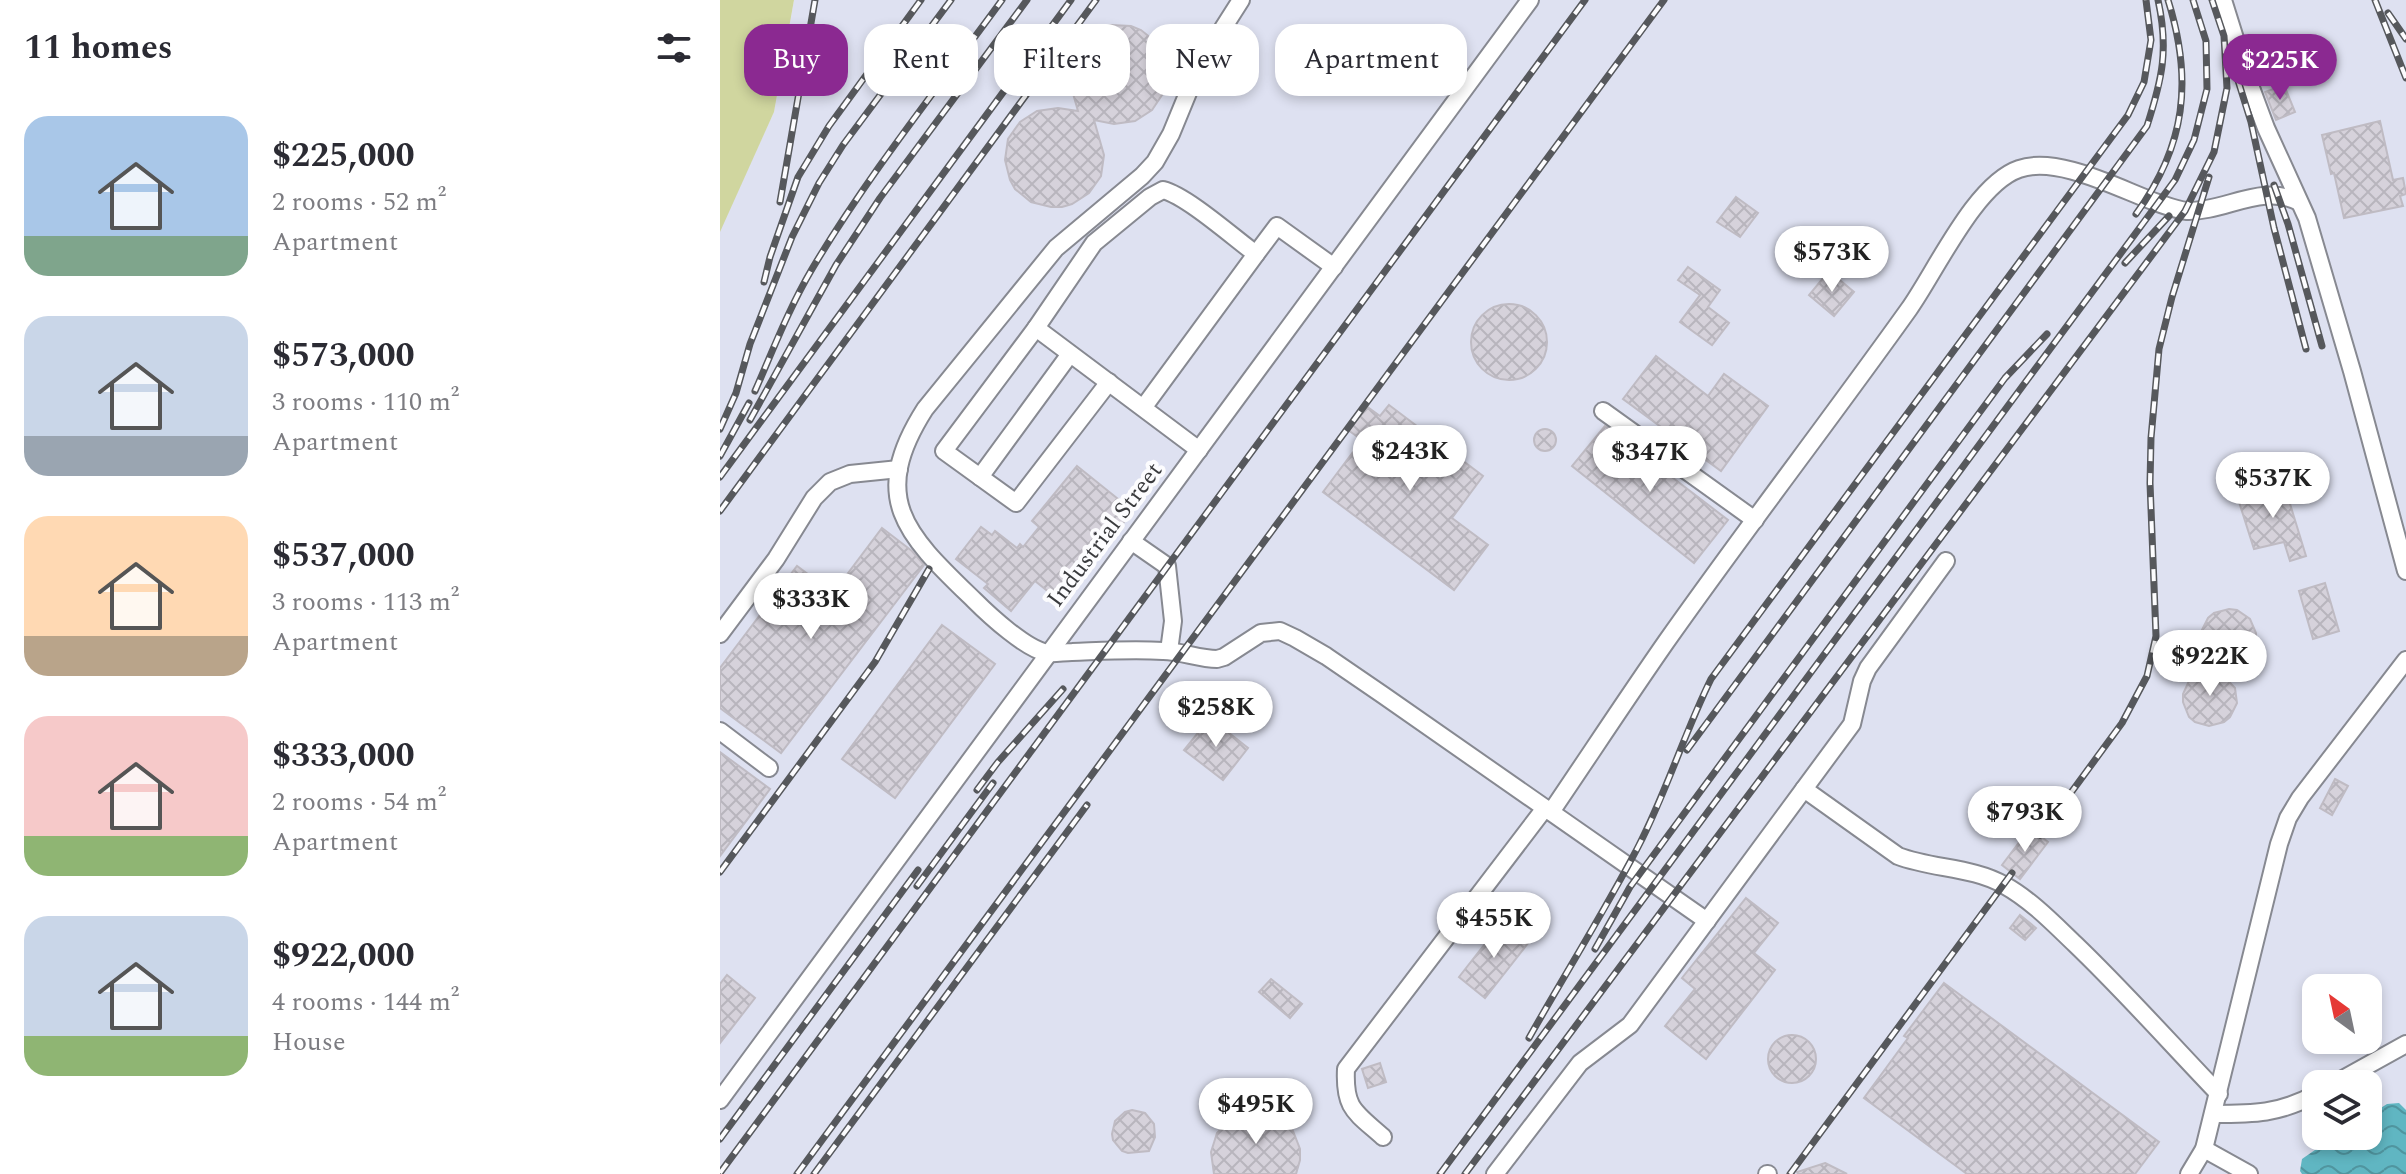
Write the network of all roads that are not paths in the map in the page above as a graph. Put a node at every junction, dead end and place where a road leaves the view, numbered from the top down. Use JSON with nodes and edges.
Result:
{"nodes":[{"id":1,"x":1241,"y":0,"type":"edge"},
{"id":2,"x":1530,"y":0,"type":"edge"},
{"id":3,"x":2223,"y":0,"type":"edge"},
{"id":4,"x":2299,"y":202,"type":"junction"},
{"id":5,"x":1256,"y":254,"type":"junction"},
{"id":6,"x":1334,"y":267,"type":"junction"},
{"id":7,"x":1036,"y":328,"type":"junction"},
{"id":8,"x":1070,"y":354,"type":"junction"},
{"id":9,"x":1109,"y":382,"type":"junction"},
{"id":10,"x":1143,"y":408,"type":"junction"},
{"id":11,"x":1603,"y":411,"type":"dead end"},
{"id":12,"x":1199,"y":450,"type":"junction"},
{"id":13,"x":899,"y":469,"type":"junction"},
{"id":14,"x":980,"y":477,"type":"junction"},
{"id":15,"x":1755,"y":520,"type":"junction"},
{"id":16,"x":1131,"y":541,"type":"junction"},
{"id":17,"x":1946,"y":561,"type":"dead end"},
{"id":18,"x":2406,"y":571,"type":"edge"},
{"id":19,"x":720,"y":634,"type":"edge"},
{"id":20,"x":1169,"y":651,"type":"junction"},
{"id":21,"x":1047,"y":653,"type":"junction"},
{"id":22,"x":2406,"y":660,"type":"edge"},
{"id":23,"x":720,"y":731,"type":"edge"},
{"id":24,"x":769,"y":768,"type":"dead end"},
{"id":25,"x":1804,"y":789,"type":"junction"},
{"id":26,"x":1548,"y":810,"type":"junction"},
{"id":27,"x":1707,"y":921,"type":"junction"},
{"id":28,"x":2406,"y":1044,"type":"edge"},
{"id":29,"x":2359,"y":1070,"type":"edge"},
{"id":30,"x":2219,"y":1094,"type":"junction"},
{"id":31,"x":720,"y":1100,"type":"edge"},
{"id":32,"x":2302,"y":1102,"type":"edge"},
{"id":33,"x":2213,"y":1114,"type":"junction"},
{"id":34,"x":1383,"y":1137,"type":"dead end"},
{"id":35,"x":2204,"y":1149,"type":"junction"},
{"id":36,"x":1495,"y":1174,"type":"edge"},
{"id":37,"x":2189,"y":1174,"type":"edge"},
{"id":38,"x":2249,"y":1174,"type":"edge"}],
"edges":[{"from":1,"to":13,"type":"street"},
{"from":2,"to":6,"type":"street","name":"Industrial Street"},
{"from":3,"to":4,"type":"street"},
{"from":4,"to":15,"type":"street"},
{"from":4,"to":18,"type":"street"},
{"from":5,"to":6,"type":"street"},
{"from":5,"to":7,"type":"street"},
{"from":5,"to":10,"type":"street"},
{"from":6,"to":12,"type":"street","name":"Industrial Street"},
{"from":7,"to":8,"type":"street"},
{"from":7,"to":14,"type":"street"},
{"from":8,"to":9,"type":"street"},
{"from":8,"to":14,"type":"street"},
{"from":9,"to":10,"type":"street"},
{"from":9,"to":14,"type":"street"},
{"from":10,"to":12,"type":"street"},
{"from":11,"to":15,"type":"street"},
{"from":12,"to":16,"type":"street","name":"Industrial Street"},
{"from":13,"to":19,"type":"street"},
{"from":13,"to":21,"type":"street"},
{"from":15,"to":26,"type":"street"},
{"from":16,"to":20,"type":"street"},
{"from":16,"to":21,"type":"street","name":"Industrial Street"},
{"from":17,"to":25,"type":"street"},
{"from":20,"to":21,"type":"street"},
{"from":20,"to":26,"type":"street"},
{"from":21,"to":31,"type":"street","name":"Industrial Street"},
{"from":22,"to":30,"type":"street"},
{"from":23,"to":24,"type":"street"},
{"from":25,"to":27,"type":"street"},
{"from":25,"to":30,"type":"street"},
{"from":26,"to":27,"type":"street"},
{"from":26,"to":34,"type":"street"},
{"from":27,"to":36,"type":"street"},
{"from":28,"to":29,"type":"street"},
{"from":30,"to":33,"type":"street"},
{"from":32,"to":33,"type":"street"},
{"from":33,"to":35,"type":"street"},
{"from":35,"to":37,"type":"street"},
{"from":35,"to":38,"type":"street"}]}
